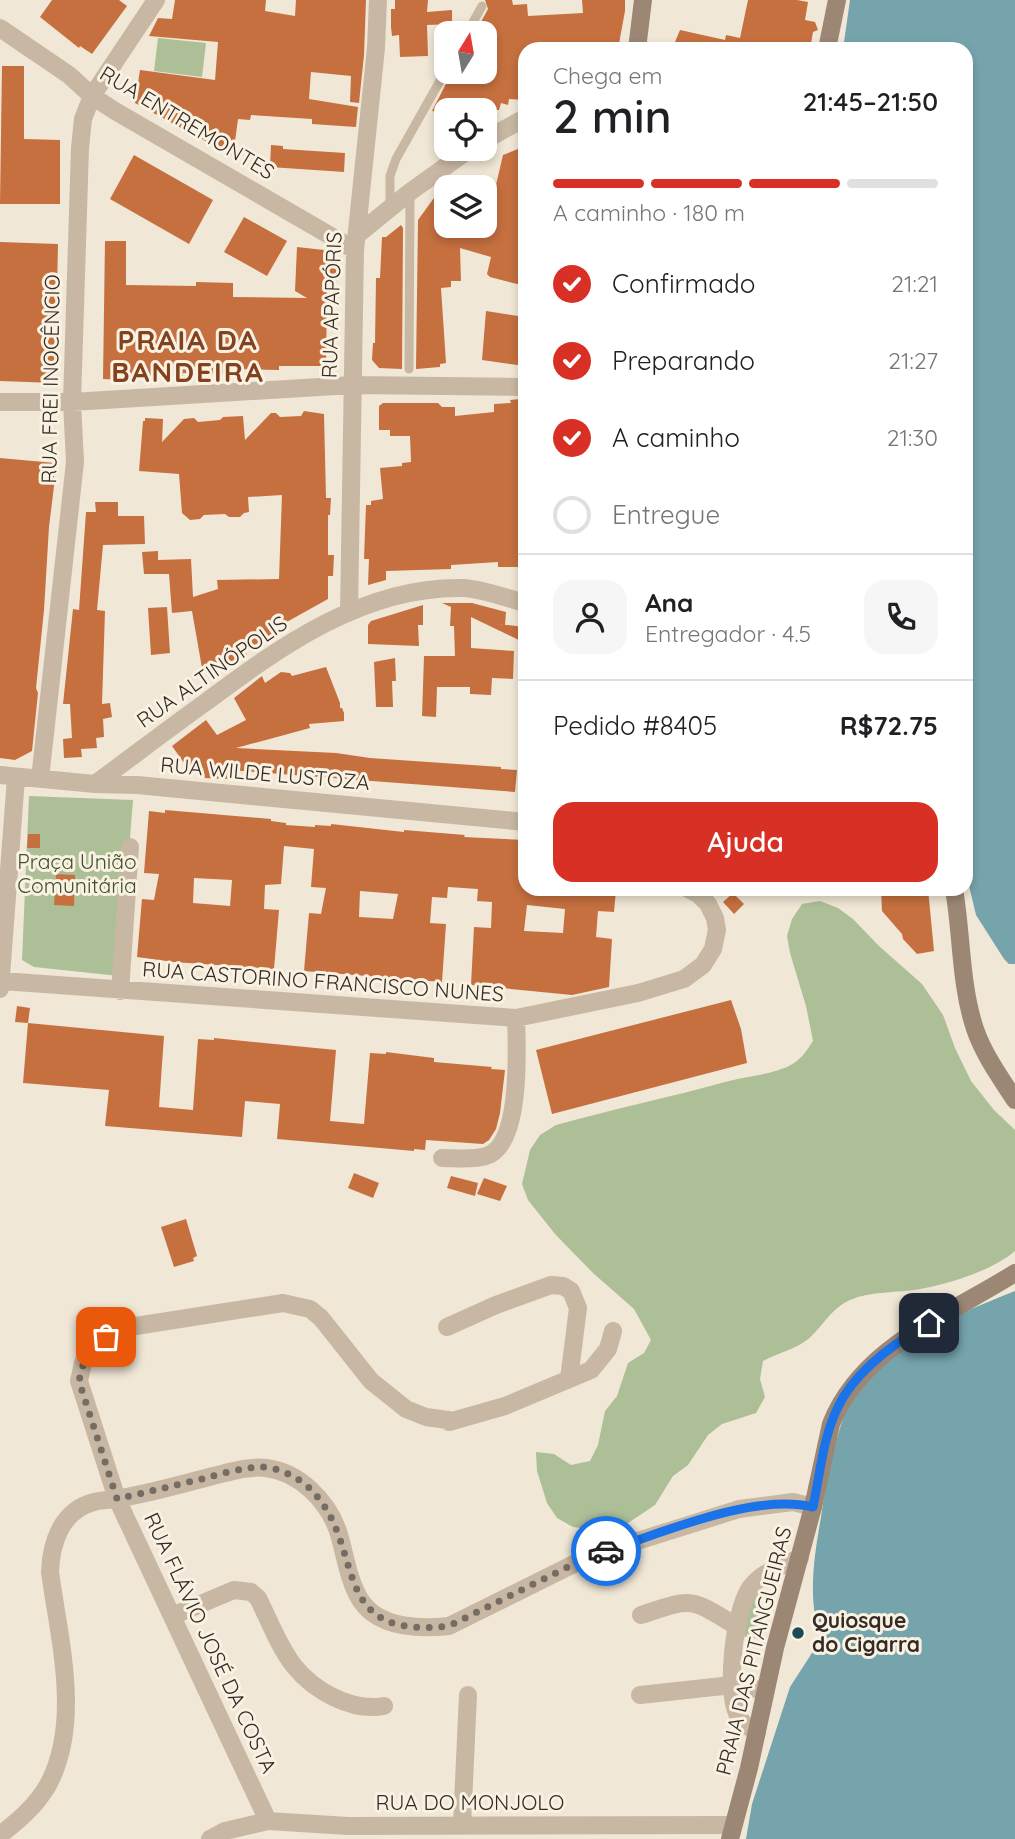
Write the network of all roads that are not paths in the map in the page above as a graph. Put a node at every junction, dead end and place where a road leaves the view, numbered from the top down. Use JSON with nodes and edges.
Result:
{"nodes":[{"id":1,"x":156,"y":0,"type":"edge"},
{"id":2,"x":378,"y":0,"type":"edge"},
{"id":3,"x":643,"y":0,"type":"edge"},
{"id":4,"x":837,"y":0,"type":"edge"},
{"id":5,"x":482,"y":6,"type":"dead end"},
{"id":6,"x":474,"y":21,"type":"edge"},
{"id":7,"x":0,"y":28,"type":"edge"},
{"id":8,"x":639,"y":42,"type":"edge"},
{"id":9,"x":828,"y":42,"type":"edge"},
{"id":10,"x":438,"y":84,"type":"edge"},
{"id":11,"x":92,"y":96,"type":"junction"},
{"id":12,"x":518,"y":122,"type":"edge"},
{"id":13,"x":497,"y":133,"type":"edge"},
{"id":14,"x":453,"y":161,"type":"edge"},
{"id":15,"x":410,"y":192,"type":"junction"},
{"id":16,"x":390,"y":208,"type":"junction"},
{"id":17,"x":356,"y":242,"type":"junction"},
{"id":18,"x":409,"y":369,"type":"dead end"},
{"id":19,"x":352,"y":385,"type":"junction"},
{"id":20,"x":518,"y":387,"type":"edge"},
{"id":21,"x":0,"y":402,"type":"edge"},
{"id":22,"x":72,"y":402,"type":"junction"},
{"id":23,"x":518,"y":601,"type":"edge"},
{"id":24,"x":349,"y":612,"type":"junction"},
{"id":25,"x":8,"y":777,"type":"edge"},
{"id":26,"x":40,"y":779,"type":"junction"},
{"id":27,"x":95,"y":784,"type":"junction"},
{"id":28,"x":518,"y":821,"type":"edge"},
{"id":29,"x":130,"y":847,"type":"dead end"},
{"id":30,"x":700,"y":896,"type":"edge"},
{"id":31,"x":955,"y":896,"type":"edge"},
{"id":32,"x":1,"y":985,"type":"edge"},
{"id":33,"x":120,"y":991,"type":"junction"},
{"id":34,"x":516,"y":1018,"type":"junction"},
{"id":35,"x":1015,"y":1100,"type":"edge"},
{"id":36,"x":442,"y":1158,"type":"dead end"},
{"id":37,"x":1015,"y":1273,"type":"edge"},
{"id":38,"x":447,"y":1327,"type":"dead end"},
{"id":39,"x":613,"y":1331,"type":"dead end"},
{"id":40,"x":569,"y":1380,"type":"junction"},
{"id":41,"x":117,"y":1499,"type":"junction"},
{"id":42,"x":813,"y":1507,"type":"junction"},
{"id":43,"x":800,"y":1558,"type":"junction"},
{"id":44,"x":641,"y":1615,"type":"dead end"},
{"id":45,"x":172,"y":1616,"type":"junction"},
{"id":46,"x":736,"y":1626,"type":"junction"},
{"id":47,"x":733,"y":1687,"type":"junction"},
{"id":48,"x":766,"y":1690,"type":"junction"},
{"id":49,"x":468,"y":1695,"type":"dead end"},
{"id":50,"x":640,"y":1695,"type":"dead end"},
{"id":51,"x":384,"y":1706,"type":"dead end"},
{"id":52,"x":757,"y":1732,"type":"junction"},
{"id":53,"x":268,"y":1821,"type":"junction"},
{"id":54,"x":462,"y":1825,"type":"junction"},
{"id":55,"x":347,"y":1832,"type":"edge"},
{"id":56,"x":732,"y":1832,"type":"edge"},
{"id":57,"x":0,"y":1835,"type":"edge"},
{"id":58,"x":210,"y":1839,"type":"edge"}],
"edges":[{"from":1,"to":11,"type":"street","name":"RUA FREI INOCÊNCIO"},
{"from":2,"to":17,"type":"street","name":"RUA APAPÓRIS"},
{"from":3,"to":8,"type":"main road"},
{"from":4,"to":9,"type":"main road"},
{"from":5,"to":6,"type":"lane"},
{"from":7,"to":11,"type":"street","name":"RUA ENTREMONTES"},
{"from":10,"to":16,"type":"lane"},
{"from":11,"to":17,"type":"street","name":"RUA ENTREMONTES"},
{"from":11,"to":22,"type":"street","name":"RUA FREI INOCÊNCIO"},
{"from":12,"to":13,"type":"street"},
{"from":14,"to":15,"type":"street"},
{"from":15,"to":16,"type":"street"},
{"from":15,"to":18,"type":"lane"},
{"from":16,"to":17,"type":"street"},
{"from":17,"to":19,"type":"street","name":"RUA APAPÓRIS"},
{"from":19,"to":20,"type":"street"},
{"from":19,"to":22,"type":"street"},
{"from":19,"to":24,"type":"street","name":"RUA APAPÓRIS"},
{"from":21,"to":22,"type":"street"},
{"from":22,"to":26,"type":"street","name":"RUA FREI INOCÊNCIO"},
{"from":23,"to":24,"type":"street","name":"RUA ALTINÓPOLIS"},
{"from":24,"to":27,"type":"street","name":"RUA ALTINÓPOLIS"},
{"from":25,"to":26,"type":"street","name":"RUA WILDE LUSTOZA"},
{"from":25,"to":32,"type":"street"},
{"from":26,"to":27,"type":"street","name":"RUA WILDE LUSTOZA"},
{"from":27,"to":28,"type":"street","name":"RUA WILDE LUSTOZA"},
{"from":29,"to":33,"type":"street"},
{"from":30,"to":34,"type":"street","name":"RUA CASTORINO FRANCISCO NUNES"},
{"from":31,"to":35,"type":"main road"},
{"from":32,"to":33,"type":"street","name":"RUA CASTORINO FRANCISCO NUNES"},
{"from":33,"to":34,"type":"street","name":"RUA CASTORINO FRANCISCO NUNES"},
{"from":34,"to":36,"type":"street"},
{"from":37,"to":42,"type":"main road","name":"PRAIA DAS PITANGUEIRAS"},
{"from":38,"to":40,"type":"street"},
{"from":39,"to":40,"type":"street","name":"RUA FLÁVIO JOSÉ DA COSTA"},
{"from":40,"to":41,"type":"street","name":"RUA FLÁVIO JOSÉ DA COSTA"},
{"from":41,"to":42,"type":"street"},
{"from":41,"to":45,"type":"street","name":"RUA FLÁVIO JOSÉ DA COSTA"},
{"from":41,"to":57,"type":"street"},
{"from":42,"to":43,"type":"main road","name":"PRAIA DAS PITANGUEIRAS"},
{"from":43,"to":46,"type":"street"},
{"from":43,"to":48,"type":"main road","name":"PRAIA DAS PITANGUEIRAS"},
{"from":44,"to":46,"type":"street"},
{"from":45,"to":51,"type":"street"},
{"from":45,"to":53,"type":"street","name":"RUA FLÁVIO JOSÉ DA COSTA"},
{"from":46,"to":47,"type":"street"},
{"from":47,"to":48,"type":"street"},
{"from":47,"to":50,"type":"street"},
{"from":47,"to":52,"type":"street"},
{"from":48,"to":52,"type":"main road","name":"PRAIA DAS PITANGUEIRAS"},
{"from":49,"to":54,"type":"street"},
{"from":52,"to":56,"type":"main road","name":"PRAIA DAS PITANGUEIRAS"},
{"from":53,"to":55,"type":"street","name":"RUA DO MONJOLO"},
{"from":53,"to":58,"type":"street","name":"RUA DO MONJOLO"},
{"from":54,"to":55,"type":"street","name":"RUA DO MONJOLO"},
{"from":54,"to":56,"type":"street","name":"RUA DO MONJOLO"}]}
